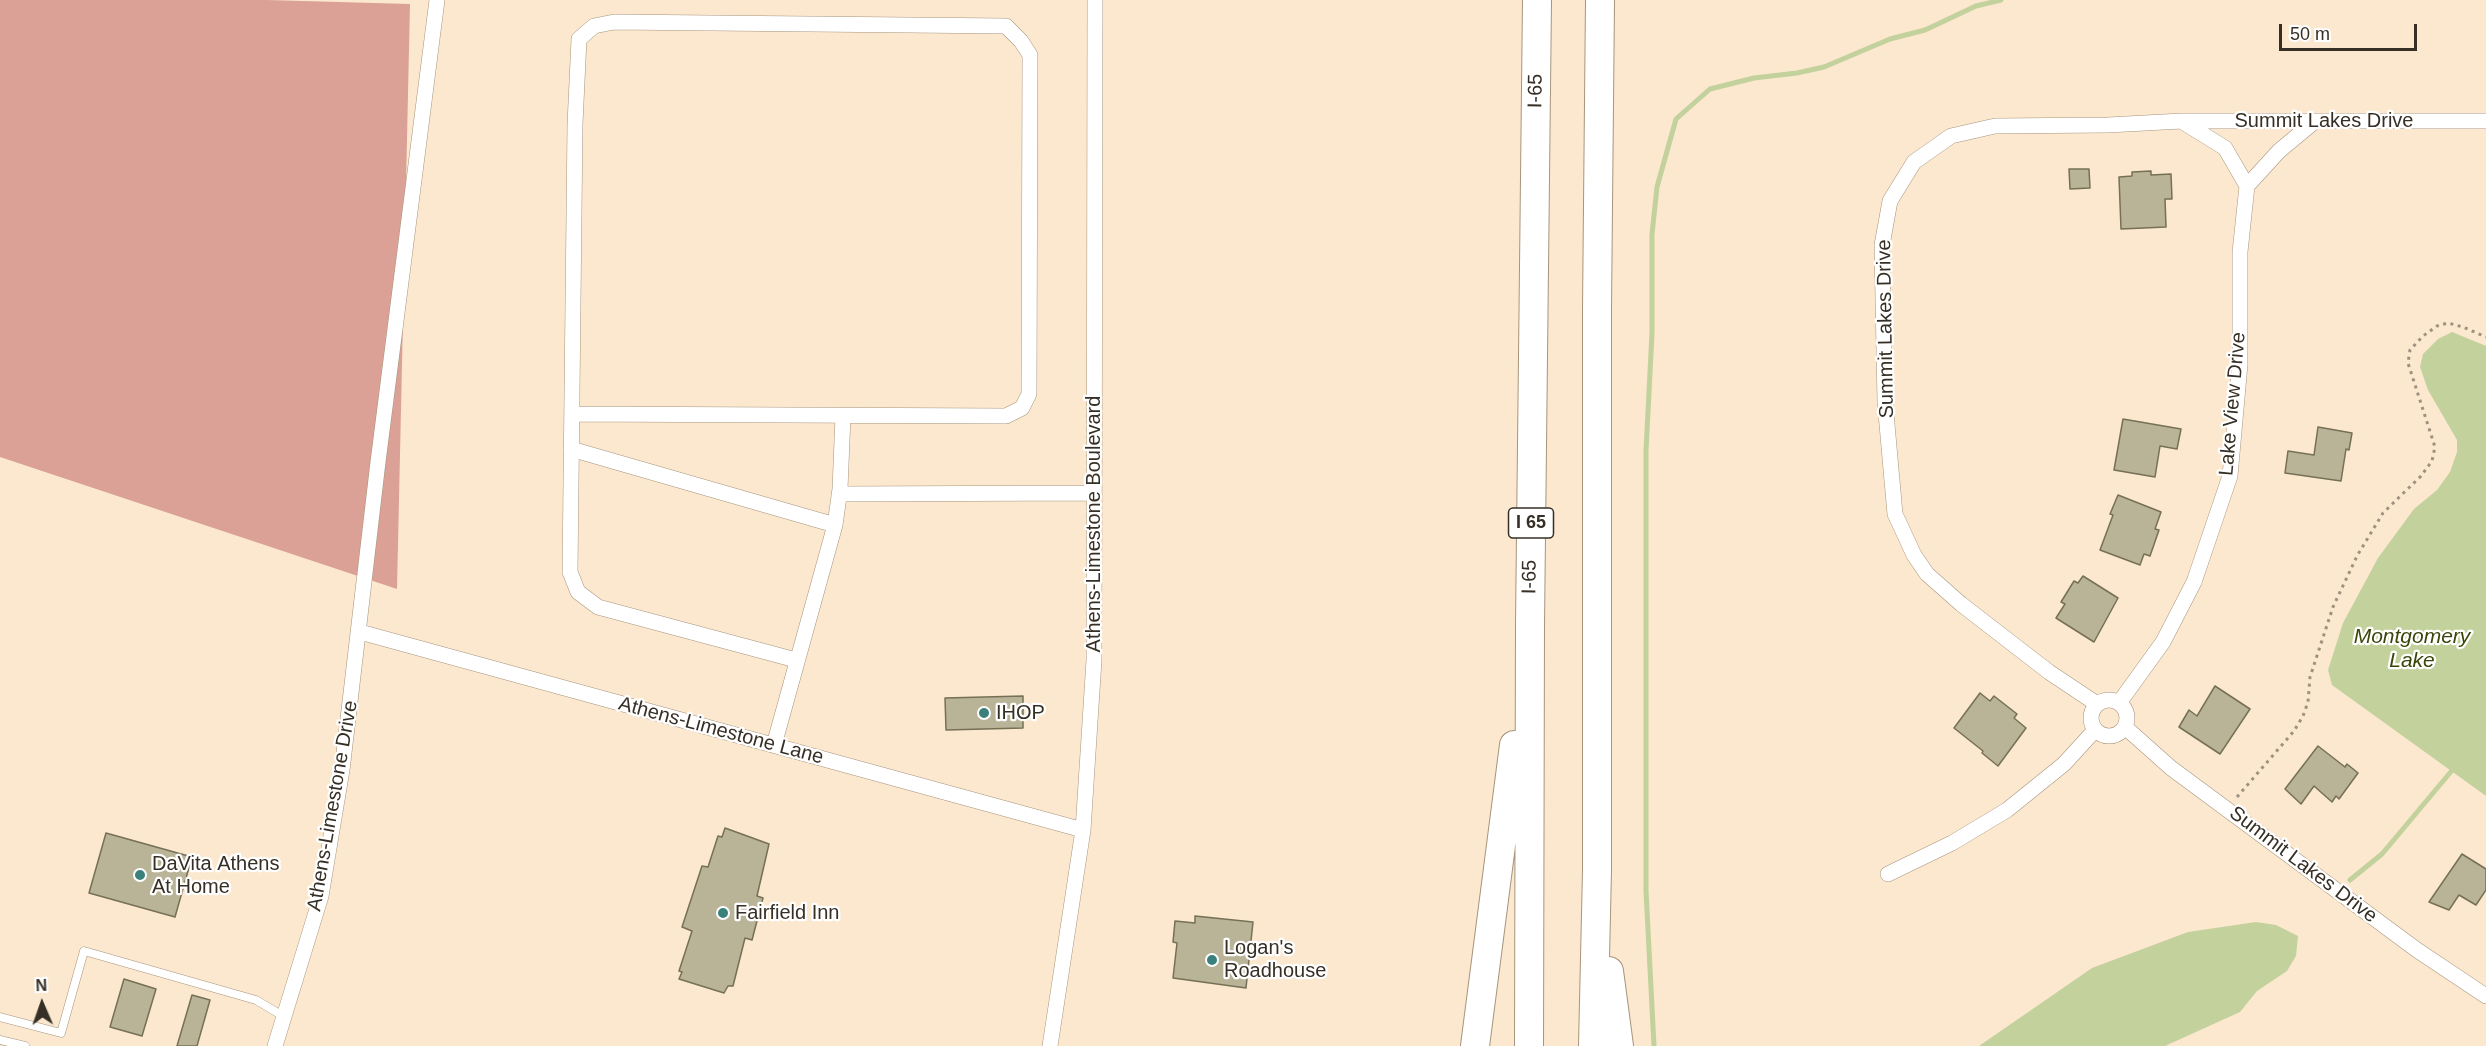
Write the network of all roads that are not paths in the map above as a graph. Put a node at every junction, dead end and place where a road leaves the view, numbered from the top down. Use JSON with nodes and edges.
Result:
{"nodes":[{"id":1,"x":437,"y":0,"type":"edge"},
{"id":2,"x":1095,"y":0,"type":"edge"},
{"id":3,"x":1537,"y":0,"type":"edge"},
{"id":4,"x":1600,"y":0,"type":"edge"},
{"id":5,"x":2182,"y":121,"type":"junction"},
{"id":6,"x":2316,"y":121,"type":"junction"},
{"id":7,"x":2486,"y":121,"type":"edge"},
{"id":8,"x":2247,"y":186,"type":"junction"},
{"id":9,"x":572,"y":414,"type":"junction"},
{"id":10,"x":843,"y":416,"type":"junction"},
{"id":11,"x":572,"y":449,"type":"junction"},
{"id":12,"x":1094,"y":493,"type":"junction"},
{"id":13,"x":839,"y":494,"type":"junction"},
{"id":14,"x":835,"y":525,"type":"junction"},
{"id":15,"x":1530,"y":624,"type":"junction"},
{"id":16,"x":360,"y":632,"type":"junction"},
{"id":17,"x":796,"y":660,"type":"junction"},
{"id":18,"x":2119,"y":703,"type":"junction"},
{"id":19,"x":2097,"y":704,"type":"junction"},
{"id":20,"x":2125,"y":727,"type":"junction"},
{"id":21,"x":2095,"y":730,"type":"junction"},
{"id":22,"x":774,"y":745,"type":"junction"},
{"id":23,"x":1083,"y":830,"type":"junction"},
{"id":24,"x":1597,"y":870,"type":"junction"},
{"id":25,"x":1888,"y":874,"type":"dead end"},
{"id":26,"x":2486,"y":996,"type":"edge"},
{"id":27,"x":283,"y":1016,"type":"junction"},
{"id":28,"x":0,"y":1017,"type":"edge"},
{"id":29,"x":0,"y":1040,"type":"edge"},
{"id":30,"x":25,"y":1046,"type":"edge"},
{"id":31,"x":275,"y":1046,"type":"edge"},
{"id":32,"x":1050,"y":1046,"type":"edge"},
{"id":33,"x":1475,"y":1046,"type":"edge"},
{"id":34,"x":1529,"y":1046,"type":"edge"},
{"id":35,"x":1593,"y":1046,"type":"edge"},
{"id":36,"x":1619,"y":1046,"type":"edge"}],
"edges":[{"from":1,"to":16,"type":"street","name":"Athens-Limestone Drive"},
{"from":2,"to":12,"type":"street","name":"Athens-Limestone Boulevard"},
{"from":3,"to":15,"type":"highway","name":"I-65","number":"I 65"},
{"from":4,"to":24,"type":"highway"},
{"from":5,"to":6,"type":"street","name":"Summit Lakes Drive"},
{"from":5,"to":8,"type":"street"},
{"from":5,"to":19,"type":"street","name":"Summit Lakes Drive"},
{"from":6,"to":7,"type":"street","name":"Summit Lakes Drive"},
{"from":6,"to":8,"type":"street"},
{"from":8,"to":18,"type":"street","name":"Lake View Drive"},
{"from":9,"to":10,"type":"street"},
{"from":9,"to":10,"type":"street"},
{"from":9,"to":11,"type":"street"},
{"from":10,"to":13,"type":"street"},
{"from":11,"to":14,"type":"street"},
{"from":11,"to":17,"type":"street"},
{"from":12,"to":13,"type":"street"},
{"from":12,"to":23,"type":"street","name":"Athens-Limestone Boulevard"},
{"from":13,"to":14,"type":"street"},
{"from":14,"to":17,"type":"street"},
{"from":15,"to":33,"type":"highway"},
{"from":15,"to":34,"type":"highway","name":"I-65","number":"I 65"},
{"from":16,"to":22,"type":"street","name":"Athens-Limestone Lane"},
{"from":16,"to":27,"type":"street","name":"Athens-Limestone Drive"},
{"from":17,"to":22,"type":"street"},
{"from":18,"to":19,"type":"street"},
{"from":18,"to":20,"type":"street"},
{"from":19,"to":21,"type":"street"},
{"from":20,"to":21,"type":"street"},
{"from":20,"to":26,"type":"street","name":"Summit Lakes Drive"},
{"from":21,"to":25,"type":"street"},
{"from":22,"to":23,"type":"street","name":"Athens-Limestone Lane"},
{"from":23,"to":32,"type":"street","name":"Athens-Limestone Boulevard"},
{"from":24,"to":35,"type":"highway"},
{"from":24,"to":36,"type":"highway"},
{"from":27,"to":28,"type":"lane"},
{"from":27,"to":31,"type":"street","name":"Athens-Limestone Drive"},
{"from":29,"to":30,"type":"lane"}]}
